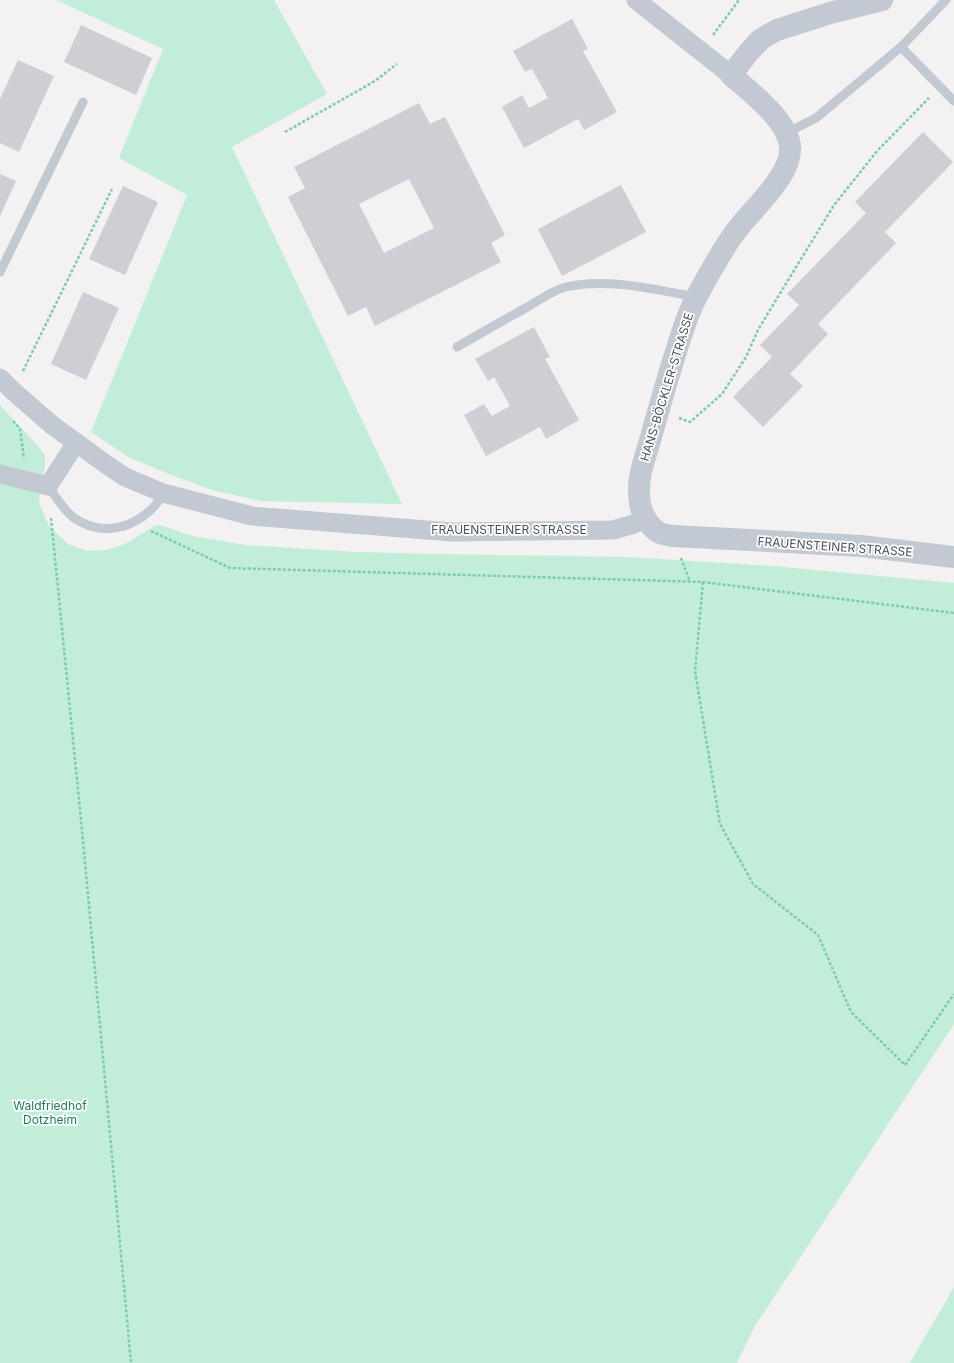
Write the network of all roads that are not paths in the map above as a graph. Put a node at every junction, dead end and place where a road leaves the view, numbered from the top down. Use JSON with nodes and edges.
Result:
{"nodes":[{"id":1,"x":636,"y":0,"type":"edge"},
{"id":2,"x":882,"y":0,"type":"edge"},
{"id":3,"x":946,"y":0,"type":"edge"},
{"id":4,"x":901,"y":47,"type":"junction"},
{"id":5,"x":731,"y":75,"type":"junction"},
{"id":6,"x":954,"y":101,"type":"edge"},
{"id":7,"x":83,"y":102,"type":"dead end"},
{"id":8,"x":786,"y":133,"type":"junction"},
{"id":9,"x":0,"y":272,"type":"edge"},
{"id":10,"x":696,"y":297,"type":"junction"},
{"id":11,"x":457,"y":348,"type":"dead end"},
{"id":12,"x":0,"y":378,"type":"edge"},
{"id":13,"x":76,"y":443,"type":"junction"},
{"id":14,"x":0,"y":474,"type":"edge"},
{"id":15,"x":48,"y":486,"type":"junction"},
{"id":16,"x":163,"y":494,"type":"junction"},
{"id":17,"x":645,"y":518,"type":"junction"},
{"id":18,"x":954,"y":557,"type":"edge"}],
"edges":[{"from":1,"to":5,"type":"street"},
{"from":2,"to":5,"type":"street"},
{"from":3,"to":4,"type":"lane"},
{"from":4,"to":6,"type":"lane"},
{"from":4,"to":8,"type":"lane"},
{"from":5,"to":8,"type":"street","name":"HANS-BÖCKLER-STRASSE"},
{"from":7,"to":9,"type":"lane"},
{"from":8,"to":10,"type":"street","name":"HANS-BÖCKLER-STRASSE"},
{"from":10,"to":11,"type":"lane"},
{"from":10,"to":17,"type":"street","name":"HANS-BÖCKLER-STRASSE"},
{"from":12,"to":13,"type":"street","name":"FRAUENSTEINER STRASSE"},
{"from":13,"to":15,"type":"street"},
{"from":13,"to":16,"type":"street","name":"FRAUENSTEINER STRASSE"},
{"from":14,"to":15,"type":"street"},
{"from":15,"to":16,"type":"lane"},
{"from":16,"to":17,"type":"street","name":"FRAUENSTEINER STRASSE"},
{"from":17,"to":18,"type":"street","name":"FRAUENSTEINER STRASSE"}]}
